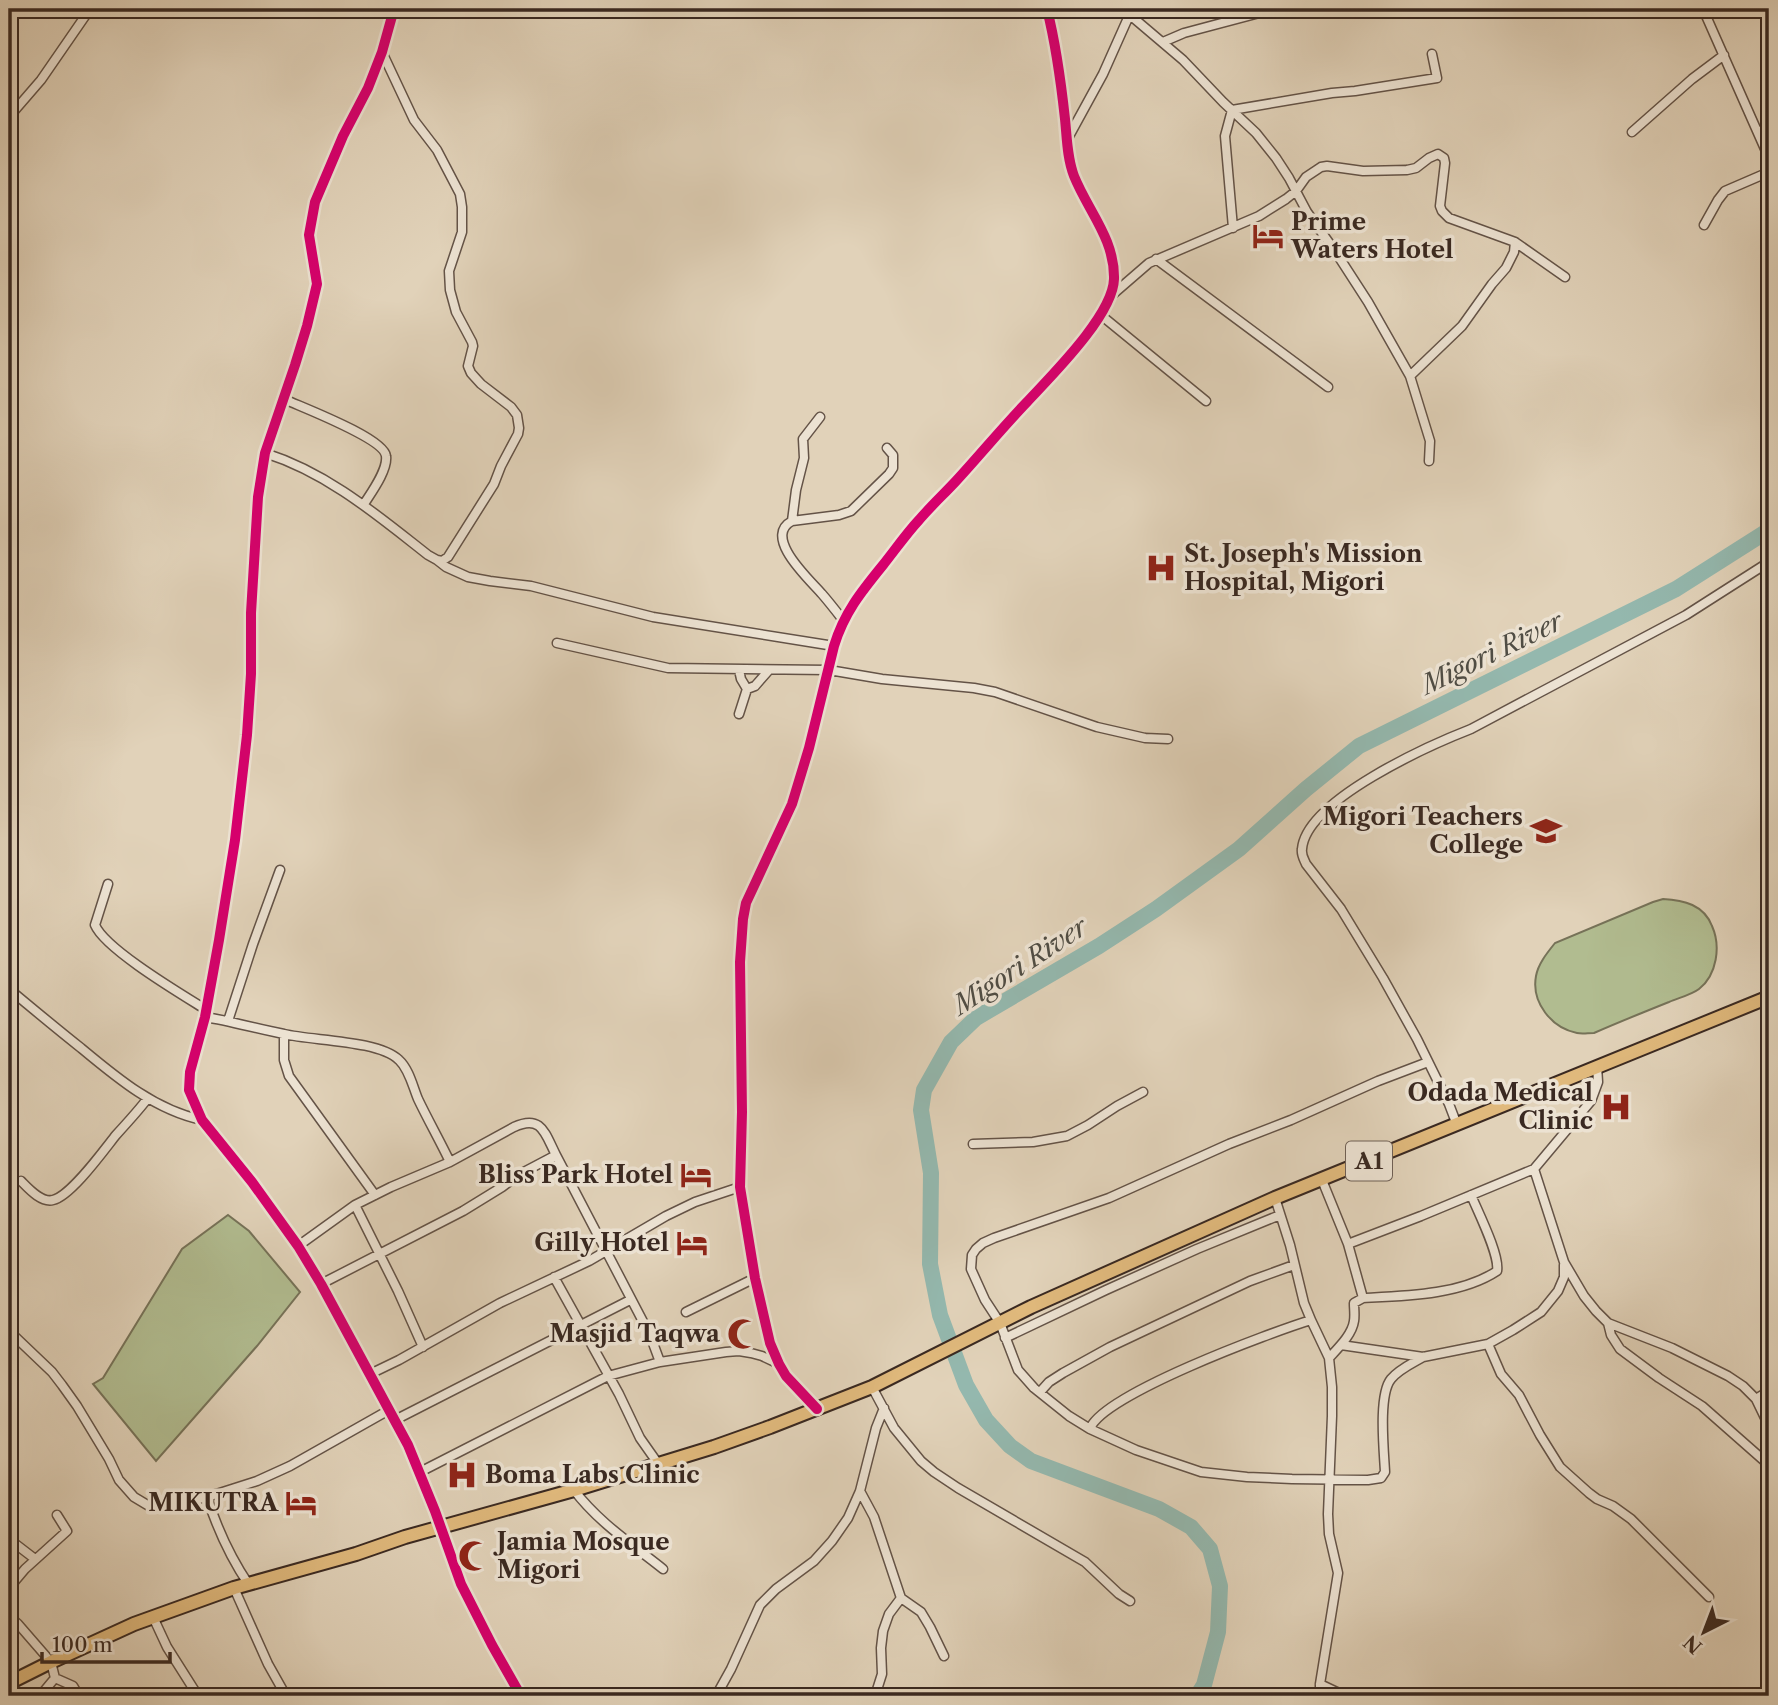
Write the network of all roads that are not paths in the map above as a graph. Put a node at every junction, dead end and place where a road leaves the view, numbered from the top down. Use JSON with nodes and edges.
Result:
{"nodes":[{"id":1,"x":90,"y":9,"type":"edge"},
{"id":2,"x":394,"y":9,"type":"edge"},
{"id":3,"x":1047,"y":9,"type":"edge"},
{"id":4,"x":1274,"y":9,"type":"edge"},
{"id":5,"x":1703,"y":9,"type":"edge"},
{"id":6,"x":1131,"y":12,"type":"edge"},
{"id":7,"x":1163,"y":42,"type":"junction"},
{"id":8,"x":382,"y":52,"type":"junction"},
{"id":9,"x":1432,"y":54,"type":"dead end"},
{"id":10,"x":1724,"y":55,"type":"junction"},
{"id":11,"x":1232,"y":110,"type":"junction"},
{"id":12,"x":9,"y":117,"type":"edge"},
{"id":13,"x":1769,"y":126,"type":"edge"},
{"id":14,"x":1632,"y":132,"type":"dead end"},
{"id":15,"x":1759,"y":132,"type":"junction"},
{"id":16,"x":1068,"y":138,"type":"junction"},
{"id":17,"x":1769,"y":158,"type":"edge"},
{"id":18,"x":1769,"y":172,"type":"edge"},
{"id":19,"x":1296,"y":191,"type":"junction"},
{"id":20,"x":1704,"y":225,"type":"dead end"},
{"id":21,"x":1233,"y":228,"type":"junction"},
{"id":22,"x":1515,"y":242,"type":"junction"},
{"id":23,"x":1156,"y":259,"type":"junction"},
{"id":24,"x":1565,"y":277,"type":"dead end"},
{"id":25,"x":1112,"y":295,"type":"junction"},
{"id":26,"x":1102,"y":316,"type":"junction"},
{"id":27,"x":1410,"y":376,"type":"junction"},
{"id":28,"x":1328,"y":387,"type":"dead end"},
{"id":29,"x":284,"y":399,"type":"junction"},
{"id":30,"x":1206,"y":401,"type":"dead end"},
{"id":31,"x":820,"y":417,"type":"dead end"},
{"id":32,"x":887,"y":448,"type":"dead end"},
{"id":33,"x":265,"y":453,"type":"junction"},
{"id":34,"x":1429,"y":461,"type":"dead end"},
{"id":35,"x":364,"y":505,"type":"junction"},
{"id":36,"x":792,"y":521,"type":"junction"},
{"id":37,"x":437,"y":560,"type":"junction"},
{"id":38,"x":1769,"y":562,"type":"edge"},
{"id":39,"x":844,"y":620,"type":"junction"},
{"id":40,"x":557,"y":643,"type":"dead end"},
{"id":41,"x":834,"y":646,"type":"junction"},
{"id":42,"x":739,"y":670,"type":"junction"},
{"id":43,"x":769,"y":670,"type":"junction"},
{"id":44,"x":829,"y":670,"type":"junction"},
{"id":45,"x":747,"y":689,"type":"junction"},
{"id":46,"x":739,"y":714,"type":"dead end"},
{"id":47,"x":1168,"y":739,"type":"dead end"},
{"id":48,"x":280,"y":870,"type":"dead end"},
{"id":49,"x":108,"y":884,"type":"dead end"},
{"id":50,"x":9,"y":989,"type":"edge"},
{"id":51,"x":1769,"y":997,"type":"edge"},
{"id":52,"x":205,"y":1013,"type":"junction"},
{"id":53,"x":228,"y":1021,"type":"junction"},
{"id":54,"x":284,"y":1035,"type":"junction"},
{"id":55,"x":1428,"y":1062,"type":"junction"},
{"id":56,"x":1597,"y":1066,"type":"junction"},
{"id":57,"x":1143,"y":1092,"type":"dead end"},
{"id":58,"x":148,"y":1098,"type":"junction"},
{"id":59,"x":202,"y":1120,"type":"junction"},
{"id":60,"x":1457,"y":1125,"type":"junction"},
{"id":61,"x":973,"y":1144,"type":"dead end"},
{"id":62,"x":556,"y":1155,"type":"junction"},
{"id":63,"x":450,"y":1162,"type":"junction"},
{"id":64,"x":1534,"y":1169,"type":"junction"},
{"id":65,"x":1322,"y":1180,"type":"junction"},
{"id":66,"x":22,"y":1181,"type":"dead end"},
{"id":67,"x":740,"y":1187,"type":"junction"},
{"id":68,"x":375,"y":1195,"type":"junction"},
{"id":69,"x":1471,"y":1195,"type":"junction"},
{"id":70,"x":1275,"y":1198,"type":"junction"},
{"id":71,"x":355,"y":1205,"type":"junction"},
{"id":72,"x":1280,"y":1215,"type":"junction"},
{"id":73,"x":1348,"y":1244,"type":"junction"},
{"id":74,"x":298,"y":1246,"type":"junction"},
{"id":75,"x":606,"y":1251,"type":"junction"},
{"id":76,"x":379,"y":1255,"type":"junction"},
{"id":77,"x":1564,"y":1262,"type":"junction"},
{"id":78,"x":1294,"y":1265,"type":"junction"},
{"id":79,"x":554,"y":1278,"type":"junction"},
{"id":80,"x":755,"y":1278,"type":"junction"},
{"id":81,"x":321,"y":1284,"type":"junction"},
{"id":82,"x":1363,"y":1298,"type":"junction"},
{"id":83,"x":630,"y":1300,"type":"junction"},
{"id":84,"x":686,"y":1312,"type":"dead end"},
{"id":85,"x":1311,"y":1320,"type":"junction"},
{"id":86,"x":1000,"y":1323,"type":"junction"},
{"id":87,"x":1608,"y":1323,"type":"junction"},
{"id":88,"x":580,"y":1325,"type":"junction"},
{"id":89,"x":12,"y":1335,"type":"edge"},
{"id":90,"x":1005,"y":1338,"type":"junction"},
{"id":91,"x":1488,"y":1344,"type":"junction"},
{"id":92,"x":1341,"y":1345,"type":"junction"},
{"id":93,"x":9,"y":1346,"type":"edge"},
{"id":94,"x":423,"y":1347,"type":"junction"},
{"id":95,"x":1423,"y":1357,"type":"junction"},
{"id":96,"x":1329,"y":1359,"type":"junction"},
{"id":97,"x":660,"y":1362,"type":"junction"},
{"id":98,"x":779,"y":1364,"type":"junction"},
{"id":99,"x":370,"y":1374,"type":"junction"},
{"id":100,"x":608,"y":1376,"type":"junction"},
{"id":101,"x":872,"y":1387,"type":"junction"},
{"id":102,"x":1769,"y":1391,"type":"edge"},
{"id":103,"x":1040,"y":1392,"type":"junction"},
{"id":104,"x":1756,"y":1399,"type":"junction"},
{"id":105,"x":884,"y":1408,"type":"junction"},
{"id":106,"x":817,"y":1409,"type":"junction"},
{"id":107,"x":389,"y":1410,"type":"junction"},
{"id":108,"x":395,"y":1420,"type":"junction"},
{"id":109,"x":1769,"y":1426,"type":"edge"},
{"id":110,"x":1090,"y":1429,"type":"junction"},
{"id":111,"x":659,"y":1465,"type":"junction"},
{"id":112,"x":1769,"y":1465,"type":"edge"},
{"id":113,"x":420,"y":1472,"type":"junction"},
{"id":114,"x":1328,"y":1479,"type":"junction"},
{"id":115,"x":574,"y":1490,"type":"junction"},
{"id":116,"x":860,"y":1491,"type":"junction"},
{"id":117,"x":207,"y":1497,"type":"junction"},
{"id":118,"x":57,"y":1516,"type":"dead end"},
{"id":119,"x":441,"y":1527,"type":"junction"},
{"id":120,"x":9,"y":1539,"type":"edge"},
{"id":121,"x":35,"y":1559,"type":"junction"},
{"id":122,"x":663,"y":1569,"type":"dead end"},
{"id":123,"x":249,"y":1585,"type":"junction"},
{"id":124,"x":9,"y":1588,"type":"edge"},
{"id":125,"x":234,"y":1588,"type":"junction"},
{"id":126,"x":1709,"y":1597,"type":"dead end"},
{"id":127,"x":901,"y":1598,"type":"junction"},
{"id":128,"x":1130,"y":1601,"type":"dead end"},
{"id":129,"x":9,"y":1616,"type":"edge"},
{"id":130,"x":153,"y":1617,"type":"junction"},
{"id":131,"x":944,"y":1656,"type":"dead end"},
{"id":132,"x":51,"y":1662,"type":"junction"},
{"id":133,"x":55,"y":1678,"type":"junction"},
{"id":134,"x":9,"y":1683,"type":"edge"},
{"id":135,"x":1320,"y":1684,"type":"junction"},
{"id":136,"x":40,"y":1696,"type":"edge"},
{"id":137,"x":79,"y":1696,"type":"edge"},
{"id":138,"x":198,"y":1696,"type":"edge"},
{"id":139,"x":286,"y":1696,"type":"edge"},
{"id":140,"x":522,"y":1696,"type":"edge"},
{"id":141,"x":716,"y":1696,"type":"edge"},
{"id":142,"x":875,"y":1696,"type":"edge"},
{"id":143,"x":1320,"y":1696,"type":"edge"},
{"id":144,"x":1367,"y":1696,"type":"edge"}],
"edges":[{"from":1,"to":12,"type":"street"},
{"from":2,"to":8,"type":"street"},
{"from":3,"to":16,"type":"street"},
{"from":4,"to":7,"type":"street"},
{"from":5,"to":10,"type":"street"},
{"from":6,"to":7,"type":"street"},
{"from":6,"to":16,"type":"street"},
{"from":7,"to":11,"type":"street"},
{"from":8,"to":29,"type":"street"},
{"from":8,"to":37,"type":"street"},
{"from":9,"to":11,"type":"street"},
{"from":10,"to":14,"type":"street"},
{"from":10,"to":15,"type":"street"},
{"from":11,"to":19,"type":"street"},
{"from":11,"to":21,"type":"street"},
{"from":13,"to":15,"type":"street"},
{"from":15,"to":17,"type":"street"},
{"from":16,"to":25,"type":"street"},
{"from":18,"to":20,"type":"street"},
{"from":19,"to":21,"type":"street"},
{"from":19,"to":22,"type":"street"},
{"from":19,"to":27,"type":"street"},
{"from":21,"to":23,"type":"street"},
{"from":22,"to":24,"type":"street"},
{"from":22,"to":27,"type":"street"},
{"from":23,"to":25,"type":"street"},
{"from":23,"to":28,"type":"street"},
{"from":25,"to":26,"type":"street"},
{"from":26,"to":30,"type":"street"},
{"from":26,"to":39,"type":"street"},
{"from":27,"to":34,"type":"street"},
{"from":29,"to":33,"type":"street"},
{"from":29,"to":35,"type":"street"},
{"from":31,"to":36,"type":"street"},
{"from":32,"to":36,"type":"street"},
{"from":33,"to":35,"type":"street"},
{"from":33,"to":52,"type":"street"},
{"from":35,"to":37,"type":"street"},
{"from":36,"to":39,"type":"street"},
{"from":37,"to":41,"type":"street"},
{"from":38,"to":55,"type":"street"},
{"from":39,"to":41,"type":"street"},
{"from":40,"to":42,"type":"street"},
{"from":41,"to":44,"type":"street"},
{"from":42,"to":43,"type":"street"},
{"from":42,"to":45,"type":"street"},
{"from":43,"to":44,"type":"street"},
{"from":43,"to":45,"type":"street"},
{"from":44,"to":47,"type":"street"},
{"from":44,"to":67,"type":"street"},
{"from":45,"to":46,"type":"street"},
{"from":48,"to":53,"type":"street"},
{"from":49,"to":52,"type":"street"},
{"from":50,"to":58,"type":"street"},
{"from":51,"to":56,"type":"highway","number":"A1"},
{"from":52,"to":53,"type":"street"},
{"from":52,"to":59,"type":"street"},
{"from":53,"to":54,"type":"street"},
{"from":54,"to":63,"type":"street"},
{"from":54,"to":68,"type":"street"},
{"from":55,"to":60,"type":"street"},
{"from":55,"to":86,"type":"street"},
{"from":56,"to":60,"type":"highway","number":"A1"},
{"from":56,"to":64,"type":"street"},
{"from":57,"to":61,"type":"street"},
{"from":58,"to":59,"type":"street"},
{"from":58,"to":66,"type":"street"},
{"from":59,"to":74,"type":"street"},
{"from":60,"to":65,"type":"highway","number":"A1"},
{"from":62,"to":63,"type":"street"},
{"from":62,"to":75,"type":"street"},
{"from":62,"to":76,"type":"street"},
{"from":63,"to":68,"type":"street"},
{"from":64,"to":69,"type":"street"},
{"from":64,"to":77,"type":"street"},
{"from":65,"to":70,"type":"highway","number":"A1"},
{"from":65,"to":73,"type":"street"},
{"from":67,"to":75,"type":"street"},
{"from":67,"to":80,"type":"street"},
{"from":68,"to":71,"type":"street"},
{"from":69,"to":73,"type":"street"},
{"from":69,"to":82,"type":"street"},
{"from":70,"to":72,"type":"street"},
{"from":70,"to":86,"type":"highway","number":"A1"},
{"from":71,"to":74,"type":"street"},
{"from":71,"to":76,"type":"street"},
{"from":72,"to":78,"type":"street"},
{"from":72,"to":90,"type":"street"},
{"from":73,"to":82,"type":"street"},
{"from":74,"to":81,"type":"street"},
{"from":75,"to":79,"type":"street"},
{"from":75,"to":83,"type":"street"},
{"from":76,"to":81,"type":"street"},
{"from":76,"to":94,"type":"street"},
{"from":77,"to":87,"type":"street"},
{"from":77,"to":91,"type":"street"},
{"from":78,"to":85,"type":"street"},
{"from":78,"to":103,"type":"street"},
{"from":79,"to":88,"type":"street"},
{"from":79,"to":94,"type":"street"},
{"from":80,"to":84,"type":"street"},
{"from":80,"to":98,"type":"street"},
{"from":81,"to":99,"type":"street"},
{"from":82,"to":92,"type":"street"},
{"from":83,"to":88,"type":"street"},
{"from":83,"to":97,"type":"street"},
{"from":85,"to":96,"type":"street"},
{"from":85,"to":110,"type":"street"},
{"from":86,"to":90,"type":"street"},
{"from":86,"to":101,"type":"highway","number":"A1"},
{"from":87,"to":104,"type":"street"},
{"from":87,"to":112,"type":"street"},
{"from":88,"to":100,"type":"street"},
{"from":88,"to":108,"type":"street"},
{"from":89,"to":93,"type":"street"},
{"from":89,"to":117,"type":"street"},
{"from":90,"to":103,"type":"street"},
{"from":91,"to":95,"type":"street"},
{"from":91,"to":126,"type":"street"},
{"from":92,"to":95,"type":"street"},
{"from":92,"to":96,"type":"street"},
{"from":94,"to":99,"type":"street"},
{"from":95,"to":114,"type":"street"},
{"from":96,"to":114,"type":"street"},
{"from":97,"to":98,"type":"street"},
{"from":97,"to":100,"type":"street"},
{"from":98,"to":106,"type":"street"},
{"from":99,"to":107,"type":"street"},
{"from":100,"to":111,"type":"street"},
{"from":100,"to":113,"type":"street"},
{"from":101,"to":105,"type":"street"},
{"from":101,"to":106,"type":"highway","number":"A1"},
{"from":102,"to":104,"type":"street"},
{"from":103,"to":110,"type":"street"},
{"from":104,"to":109,"type":"street"},
{"from":105,"to":116,"type":"street"},
{"from":105,"to":128,"type":"street"},
{"from":106,"to":111,"type":"highway","number":"A1"},
{"from":107,"to":108,"type":"street"},
{"from":107,"to":117,"type":"street"},
{"from":108,"to":113,"type":"street"},
{"from":110,"to":114,"type":"street"},
{"from":111,"to":115,"type":"highway","number":"A1"},
{"from":113,"to":119,"type":"street"},
{"from":114,"to":135,"type":"street"},
{"from":115,"to":119,"type":"highway","number":"A1"},
{"from":115,"to":122,"type":"street"},
{"from":116,"to":127,"type":"street"},
{"from":116,"to":141,"type":"street"},
{"from":117,"to":123,"type":"street"},
{"from":118,"to":121,"type":"street"},
{"from":119,"to":123,"type":"highway","number":"A1"},
{"from":119,"to":140,"type":"street"},
{"from":120,"to":121,"type":"street"},
{"from":121,"to":124,"type":"street"},
{"from":123,"to":125,"type":"highway","number":"A1"},
{"from":125,"to":130,"type":"highway","number":"A1"},
{"from":125,"to":139,"type":"street"},
{"from":127,"to":131,"type":"street"},
{"from":127,"to":142,"type":"street"},
{"from":129,"to":132,"type":"street"},
{"from":130,"to":132,"type":"highway","number":"A1"},
{"from":130,"to":138,"type":"street"},
{"from":132,"to":133,"type":"street"},
{"from":132,"to":134,"type":"highway","number":"A1"},
{"from":133,"to":136,"type":"street"},
{"from":133,"to":137,"type":"street"},
{"from":135,"to":143,"type":"street"},
{"from":135,"to":144,"type":"street"}]}
